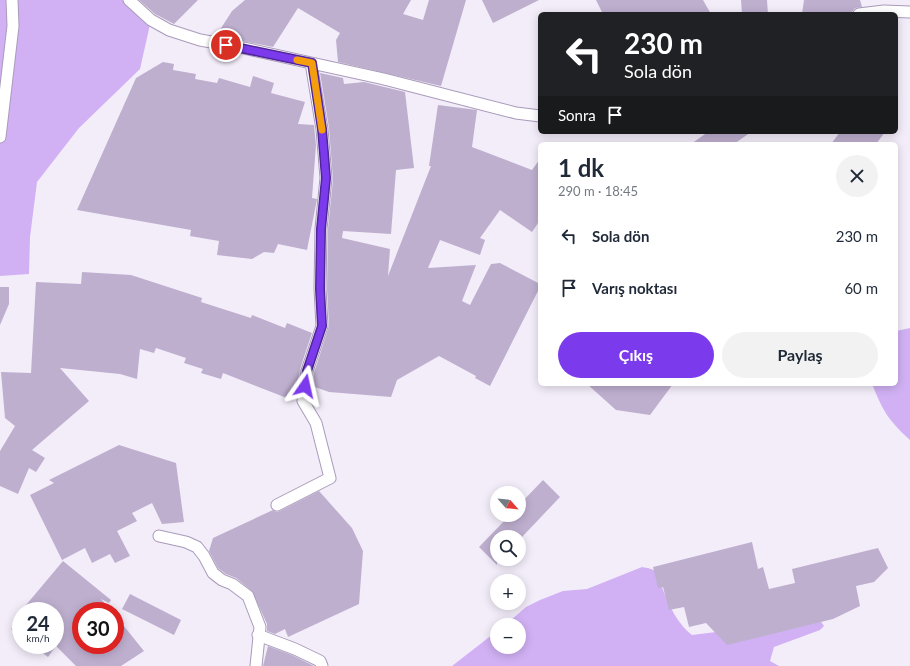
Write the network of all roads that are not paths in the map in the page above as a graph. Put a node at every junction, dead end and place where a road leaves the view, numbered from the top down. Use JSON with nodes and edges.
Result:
{"nodes":[{"id":1,"x":12,"y":0,"type":"edge"},
{"id":2,"x":129,"y":0,"type":"edge"},
{"id":3,"x":876,"y":12,"type":"edge"},
{"id":4,"x":910,"y":12,"type":"edge"},
{"id":5,"x":312,"y":63,"type":"junction"},
{"id":6,"x":538,"y":116,"type":"edge"},
{"id":7,"x":0,"y":137,"type":"edge"},
{"id":8,"x":277,"y":505,"type":"dead end"},
{"id":9,"x":160,"y":536,"type":"dead end"},
{"id":10,"x":258,"y":635,"type":"junction"},
{"id":11,"x":256,"y":666,"type":"edge"},
{"id":12,"x":322,"y":666,"type":"edge"}],
"edges":[{"from":1,"to":7,"type":"street"},
{"from":2,"to":5,"type":"street"},
{"from":3,"to":4,"type":"street"},
{"from":5,"to":6,"type":"street"},
{"from":5,"to":8,"type":"street"},
{"from":9,"to":10,"type":"street"},
{"from":10,"to":11,"type":"street"},
{"from":10,"to":12,"type":"street"}]}
